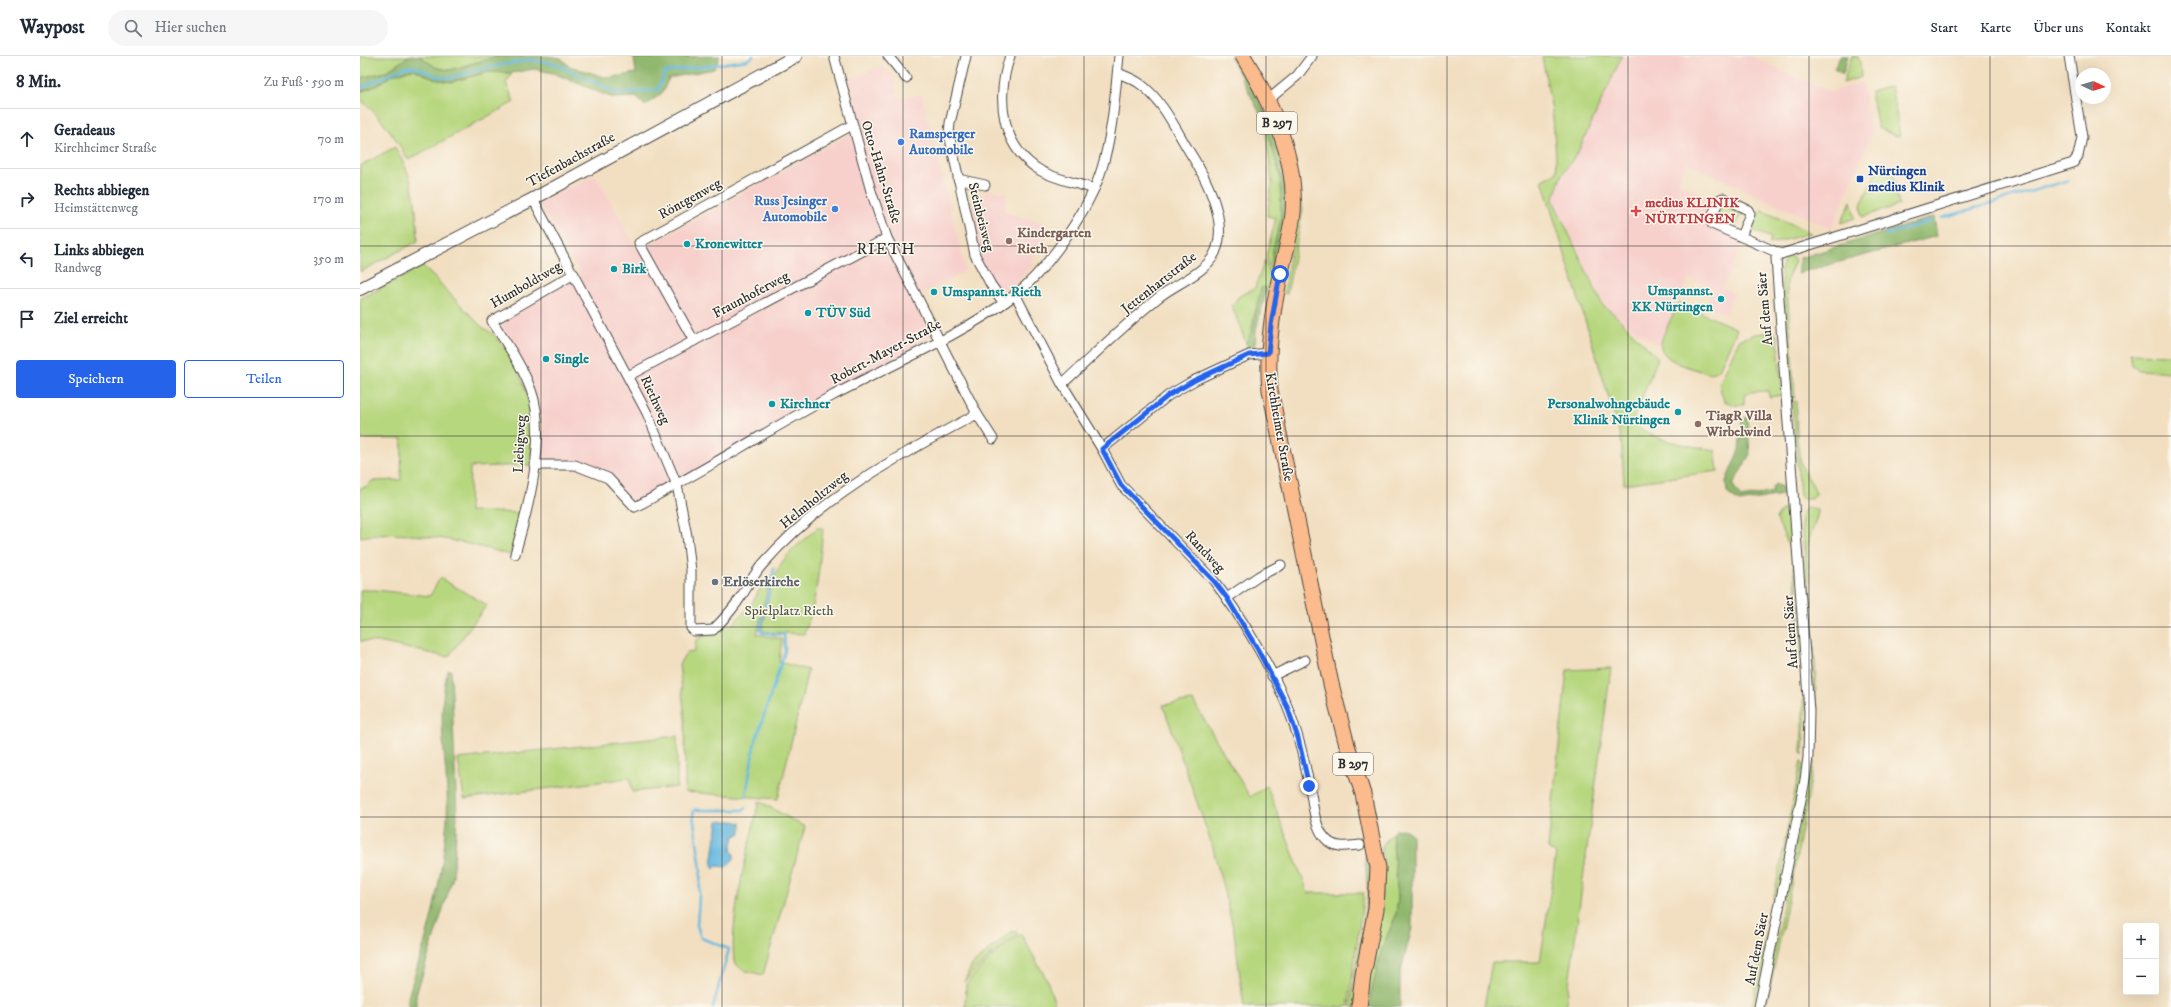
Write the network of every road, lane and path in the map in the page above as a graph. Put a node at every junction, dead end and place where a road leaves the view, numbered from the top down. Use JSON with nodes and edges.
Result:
{"nodes":[{"id":1,"x":796,"y":56,"type":"edge"},
{"id":2,"x":834,"y":56,"type":"edge"},
{"id":3,"x":888,"y":56,"type":"edge"},
{"id":4,"x":966,"y":56,"type":"edge"},
{"id":5,"x":1010,"y":56,"type":"edge"},
{"id":6,"x":1119,"y":56,"type":"edge"},
{"id":7,"x":1243,"y":56,"type":"edge"},
{"id":8,"x":1312,"y":56,"type":"edge"},
{"id":9,"x":2069,"y":56,"type":"edge"},
{"id":10,"x":1118,"y":72,"type":"junction"},
{"id":11,"x":906,"y":78,"type":"dead end"},
{"id":12,"x":1268,"y":100,"type":"junction"},
{"id":13,"x":852,"y":125,"type":"junction"},
{"id":14,"x":958,"y":179,"type":"junction"},
{"id":15,"x":985,"y":185,"type":"dead end"},
{"id":16,"x":1094,"y":189,"type":"junction"},
{"id":17,"x":533,"y":199,"type":"junction"},
{"id":18,"x":1741,"y":236,"type":"junction"},
{"id":19,"x":887,"y":238,"type":"junction"},
{"id":20,"x":1781,"y":254,"type":"junction"},
{"id":21,"x":574,"y":274,"type":"junction"},
{"id":22,"x":360,"y":289,"type":"edge"},
{"id":23,"x":1015,"y":294,"type":"junction"},
{"id":24,"x":1003,"y":302,"type":"junction"},
{"id":25,"x":492,"y":321,"type":"joint"},
{"id":26,"x":941,"y":340,"type":"junction"},
{"id":27,"x":694,"y":341,"type":"junction"},
{"id":28,"x":1268,"y":353,"type":"junction"},
{"id":29,"x":628,"y":376,"type":"junction"},
{"id":30,"x":1062,"y":384,"type":"junction"},
{"id":31,"x":977,"y":414,"type":"junction"},
{"id":32,"x":993,"y":439,"type":"dead end"},
{"id":33,"x":1102,"y":449,"type":"junction"},
{"id":34,"x":534,"y":465,"type":"junction"},
{"id":35,"x":677,"y":485,"type":"junction"},
{"id":36,"x":515,"y":554,"type":"dead end"},
{"id":37,"x":1281,"y":565,"type":"dead end"},
{"id":38,"x":1227,"y":598,"type":"junction"},
{"id":39,"x":694,"y":632,"type":"joint"},
{"id":40,"x":1305,"y":660,"type":"dead end"},
{"id":41,"x":1272,"y":676,"type":"junction"},
{"id":42,"x":1360,"y":845,"type":"dead end"},
{"id":43,"x":1359,"y":1007,"type":"edge"},
{"id":44,"x":1760,"y":1007,"type":"edge"}],
"edges":[{"from":1,"to":17,"type":"street","name":"Tiefenbachstraße"},
{"from":2,"to":13,"type":"street","name":"Otto-Hahn-Straße"},
{"from":3,"to":11,"type":"street"},
{"from":4,"to":14,"type":"street","name":"Steinbeisweg"},
{"from":5,"to":16,"type":"street"},
{"from":6,"to":10,"type":"street","name":"Robert-Mayer-Straße"},
{"from":7,"to":12,"type":"main road","name":"Kirchheimer Straße","number":"B 297"},
{"from":8,"to":12,"type":"street"},
{"from":9,"to":20,"type":"street","name":"Auf dem Säer"},
{"from":10,"to":16,"type":"street","name":"Robert-Mayer-Straße"},
{"from":10,"to":30,"type":"street","name":"Jettenhartstraße"},
{"from":12,"to":28,"type":"main road","name":"Kirchheimer Straße","number":"B 297"},
{"from":13,"to":19,"type":"street","name":"Otto-Hahn-Straße"},
{"from":13,"to":27,"type":"street","name":"Röntgenweg"},
{"from":14,"to":15,"type":"street","name":"Steinbeisweg"},
{"from":14,"to":24,"type":"street","name":"Steinbeisweg"},
{"from":16,"to":23,"type":"street","name":"Robert-Mayer-Straße"},
{"from":17,"to":21,"type":"street","name":"Riethweg"},
{"from":17,"to":22,"type":"street","name":"Tiefenbachstraße"},
{"from":18,"to":18,"type":"street","name":"Auf dem Säer"},
{"from":18,"to":20,"type":"street","name":"Auf dem Säer"},
{"from":19,"to":26,"type":"street","name":"Otto-Hahn-Straße"},
{"from":19,"to":27,"type":"street","name":"Fraunhoferweg"},
{"from":20,"to":44,"type":"street","name":"Auf dem Säer"},
{"from":21,"to":25,"type":"street","name":"Humboldtweg"},
{"from":21,"to":29,"type":"street","name":"Riethweg"},
{"from":23,"to":24,"type":"street","name":"Robert-Mayer-Straße"},
{"from":23,"to":30,"type":"street","name":"Randweg"},
{"from":24,"to":26,"type":"street","name":"Robert-Mayer-Straße"},
{"from":25,"to":34,"type":"street","name":"Liebigweg"},
{"from":26,"to":31,"type":"street","name":"Otto-Hahn-Straße"},
{"from":26,"to":35,"type":"street","name":"Robert-Mayer-Straße"},
{"from":27,"to":29,"type":"street","name":"Fraunhoferweg"},
{"from":28,"to":33,"type":"street"},
{"from":28,"to":43,"type":"main road","name":"Kirchheimer Straße","number":"B 297"},
{"from":29,"to":35,"type":"street","name":"Riethweg"},
{"from":30,"to":33,"type":"street","name":"Randweg"},
{"from":31,"to":32,"type":"street","name":"Otto-Hahn-Straße"},
{"from":31,"to":39,"type":"street","name":"Helmholtzweg"},
{"from":33,"to":38,"type":"street","name":"Randweg"},
{"from":34,"to":35,"type":"street","name":"Robert-Mayer-Straße"},
{"from":34,"to":36,"type":"street","name":"Liebigweg"},
{"from":35,"to":39,"type":"street","name":"Riethweg"},
{"from":37,"to":38,"type":"street"},
{"from":38,"to":41,"type":"street","name":"Randweg"},
{"from":40,"to":41,"type":"street"},
{"from":41,"to":42,"type":"street","name":"Randweg"}]}
